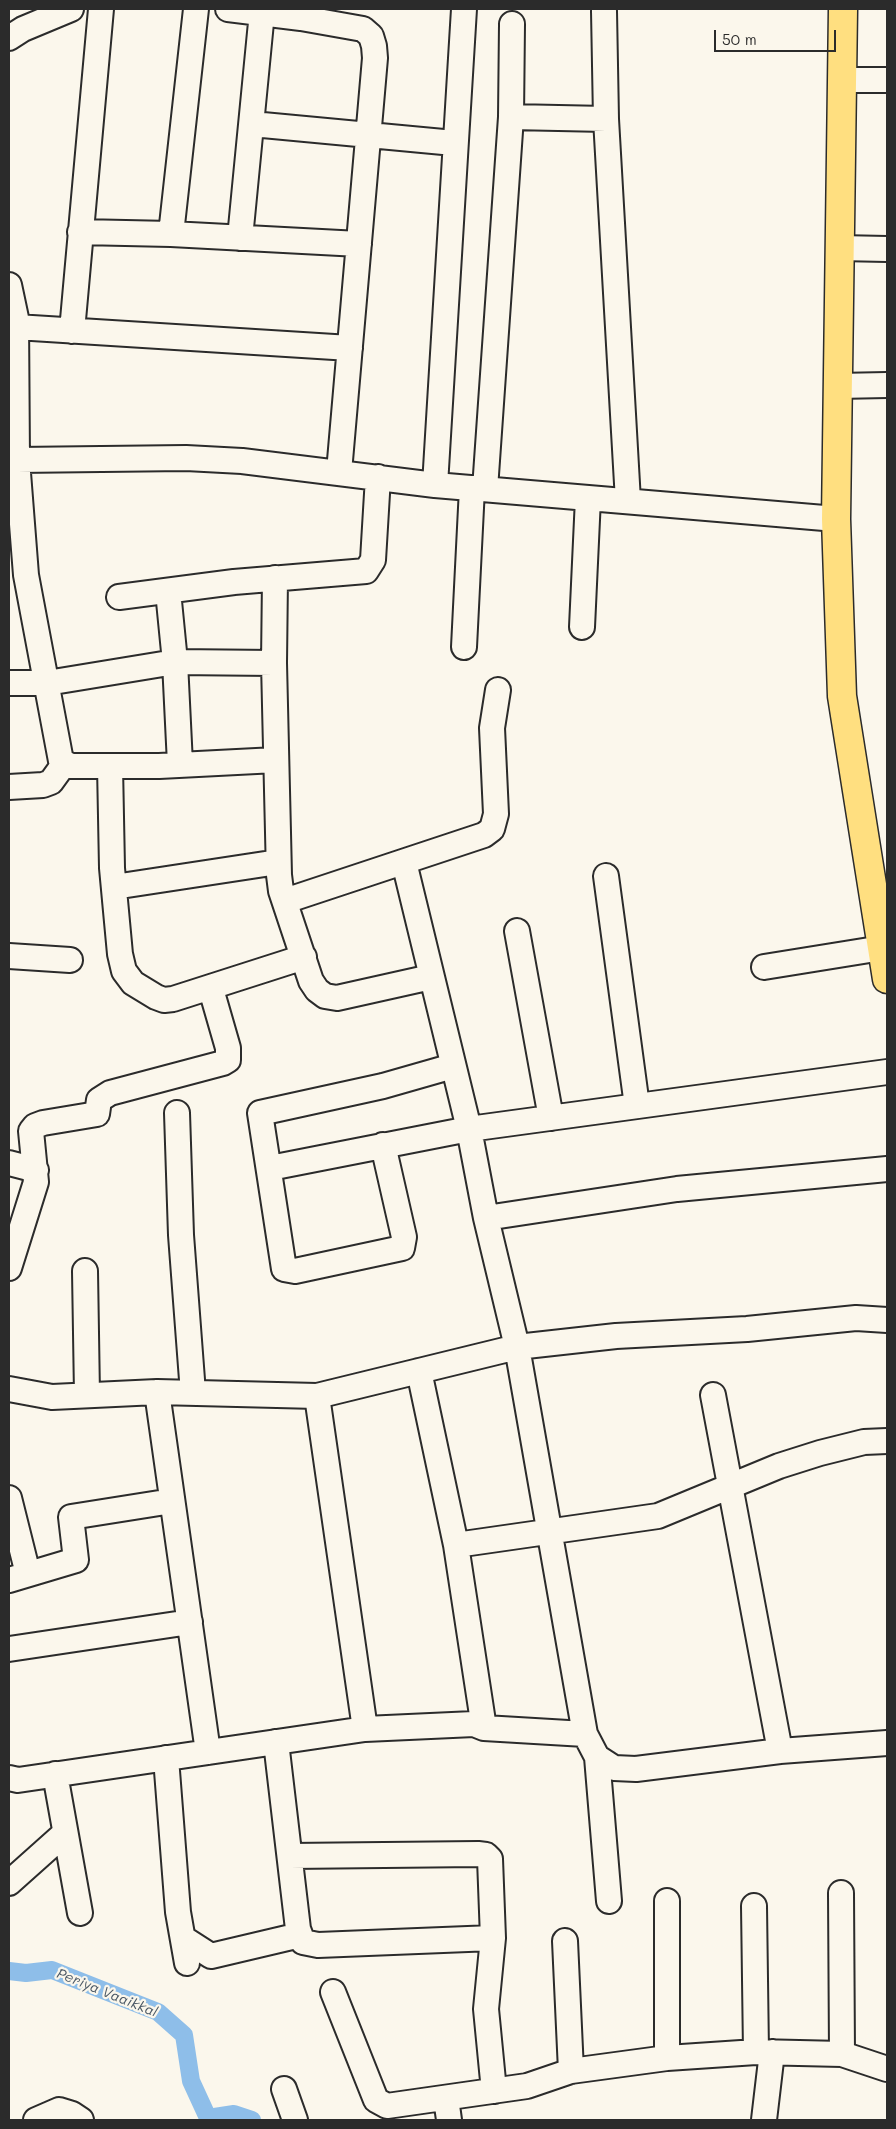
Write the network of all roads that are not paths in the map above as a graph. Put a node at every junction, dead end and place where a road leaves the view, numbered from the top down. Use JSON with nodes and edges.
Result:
{"nodes":[{"id":1,"x":71,"y":9,"type":"edge"},
{"id":2,"x":101,"y":9,"type":"edge"},
{"id":3,"x":196,"y":9,"type":"edge"},
{"id":4,"x":228,"y":9,"type":"edge"},
{"id":5,"x":464,"y":9,"type":"edge"},
{"id":6,"x":843,"y":9,"type":"edge"},
{"id":7,"x":604,"y":11,"type":"dead end"},
{"id":8,"x":262,"y":12,"type":"junction"},
{"id":9,"x":302,"y":13,"type":"edge"},
{"id":10,"x":512,"y":24,"type":"dead end"},
{"id":11,"x":9,"y":38,"type":"edge"},
{"id":12,"x":843,"y":80,"type":"junction"},
{"id":13,"x":887,"y":80,"type":"edge"},
{"id":14,"x":511,"y":118,"type":"junction"},
{"id":15,"x":606,"y":119,"type":"junction"},
{"id":16,"x":252,"y":124,"type":"junction"},
{"id":17,"x":368,"y":136,"type":"junction"},
{"id":18,"x":454,"y":143,"type":"junction"},
{"id":19,"x":80,"y":232,"type":"junction"},
{"id":20,"x":171,"y":234,"type":"junction"},
{"id":21,"x":240,"y":238,"type":"junction"},
{"id":22,"x":359,"y":244,"type":"junction"},
{"id":23,"x":839,"y":248,"type":"junction"},
{"id":24,"x":887,"y":249,"type":"edge"},
{"id":25,"x":9,"y":285,"type":"edge"},
{"id":26,"x":16,"y":328,"type":"junction"},
{"id":27,"x":72,"y":331,"type":"junction"},
{"id":28,"x":350,"y":348,"type":"junction"},
{"id":29,"x":887,"y":385,"type":"edge"},
{"id":30,"x":837,"y":386,"type":"junction"},
{"id":31,"x":13,"y":460,"type":"edge"},
{"id":32,"x":339,"y":472,"type":"junction"},
{"id":33,"x":378,"y":477,"type":"junction"},
{"id":34,"x":435,"y":485,"type":"junction"},
{"id":35,"x":479,"y":488,"type":"junction"},
{"id":36,"x":588,"y":498,"type":"junction"},
{"id":37,"x":628,"y":501,"type":"junction"},
{"id":38,"x":836,"y":519,"type":"junction"},
{"id":39,"x":17,"y":574,"type":"edge"},
{"id":40,"x":275,"y":578,"type":"junction"},
{"id":41,"x":168,"y":591,"type":"junction"},
{"id":42,"x":119,"y":597,"type":"dead end"},
{"id":43,"x":582,"y":627,"type":"dead end"},
{"id":44,"x":464,"y":647,"type":"dead end"},
{"id":45,"x":175,"y":662,"type":"junction"},
{"id":46,"x":274,"y":663,"type":"junction"},
{"id":47,"x":47,"y":683,"type":"junction"},
{"id":48,"x":9,"y":684,"type":"edge"},
{"id":49,"x":498,"y":690,"type":"dead end"},
{"id":50,"x":276,"y":760,"type":"junction"},
{"id":51,"x":64,"y":764,"type":"junction"},
{"id":52,"x":180,"y":764,"type":"junction"},
{"id":53,"x":110,"y":766,"type":"junction"},
{"id":54,"x":9,"y":787,"type":"edge"},
{"id":55,"x":278,"y":862,"type":"junction"},
{"id":56,"x":404,"y":862,"type":"junction"},
{"id":57,"x":606,"y":876,"type":"dead end"},
{"id":58,"x":114,"y":888,"type":"junction"},
{"id":59,"x":285,"y":901,"type":"junction"},
{"id":60,"x":517,"y":931,"type":"dead end"},
{"id":61,"x":882,"y":948,"type":"junction"},
{"id":62,"x":9,"y":956,"type":"edge"},
{"id":63,"x":304,"y":957,"type":"junction"},
{"id":64,"x":70,"y":960,"type":"dead end"},
{"id":65,"x":764,"y":967,"type":"dead end"},
{"id":66,"x":431,"y":977,"type":"junction"},
{"id":67,"x":887,"y":979,"type":"edge"},
{"id":68,"x":211,"y":989,"type":"junction"},
{"id":69,"x":454,"y":1066,"type":"junction"},
{"id":70,"x":887,"y":1072,"type":"edge"},
{"id":71,"x":637,"y":1106,"type":"junction"},
{"id":72,"x":177,"y":1113,"type":"dead end"},
{"id":73,"x":551,"y":1118,"type":"junction"},
{"id":74,"x":469,"y":1129,"type":"junction"},
{"id":75,"x":383,"y":1145,"type":"junction"},
{"id":76,"x":9,"y":1164,"type":"edge"},
{"id":77,"x":270,"y":1168,"type":"junction"},
{"id":78,"x":887,"y":1169,"type":"edge"},
{"id":79,"x":36,"y":1170,"type":"junction"},
{"id":80,"x":486,"y":1218,"type":"junction"},
{"id":81,"x":9,"y":1268,"type":"edge"},
{"id":82,"x":85,"y":1271,"type":"dead end"},
{"id":83,"x":887,"y":1320,"type":"edge"},
{"id":84,"x":516,"y":1347,"type":"junction"},
{"id":85,"x":419,"y":1371,"type":"junction"},
{"id":86,"x":9,"y":1389,"type":"edge"},
{"id":87,"x":157,"y":1392,"type":"junction"},
{"id":88,"x":193,"y":1393,"type":"junction"},
{"id":89,"x":87,"y":1395,"type":"junction"},
{"id":90,"x":713,"y":1395,"type":"dead end"},
{"id":91,"x":317,"y":1396,"type":"junction"},
{"id":92,"x":887,"y":1441,"type":"edge"},
{"id":93,"x":730,"y":1486,"type":"junction"},
{"id":94,"x":9,"y":1498,"type":"edge"},
{"id":95,"x":172,"y":1501,"type":"junction"},
{"id":96,"x":549,"y":1532,"type":"junction"},
{"id":97,"x":456,"y":1546,"type":"junction"},
{"id":98,"x":19,"y":1577,"type":"edge"},
{"id":99,"x":190,"y":1622,"type":"junction"},
{"id":100,"x":9,"y":1649,"type":"edge"},
{"id":101,"x":484,"y":1728,"type":"junction"},
{"id":102,"x":365,"y":1729,"type":"junction"},
{"id":103,"x":585,"y":1734,"type":"junction"},
{"id":104,"x":276,"y":1742,"type":"junction"},
{"id":105,"x":887,"y":1742,"type":"edge"},
{"id":106,"x":780,"y":1751,"type":"junction"},
{"id":107,"x":208,"y":1752,"type":"junction"},
{"id":108,"x":597,"y":1756,"type":"junction"},
{"id":109,"x":166,"y":1758,"type":"junction"},
{"id":110,"x":54,"y":1774,"type":"junction"},
{"id":111,"x":9,"y":1778,"type":"edge"},
{"id":112,"x":65,"y":1833,"type":"junction"},
{"id":113,"x":290,"y":1856,"type":"junction"},
{"id":114,"x":9,"y":1883,"type":"edge"},
{"id":115,"x":841,"y":1893,"type":"dead end"},
{"id":116,"x":609,"y":1901,"type":"dead end"},
{"id":117,"x":668,"y":1901,"type":"dead end"},
{"id":118,"x":754,"y":1906,"type":"dead end"},
{"id":119,"x":80,"y":1913,"type":"dead end"},
{"id":120,"x":300,"y":1935,"type":"junction"},
{"id":121,"x":183,"y":1938,"type":"junction"},
{"id":122,"x":494,"y":1938,"type":"junction"},
{"id":123,"x":565,"y":1941,"type":"dead end"},
{"id":124,"x":188,"y":1963,"type":"dead end"},
{"id":125,"x":333,"y":1992,"type":"dead end"},
{"id":126,"x":764,"y":2052,"type":"junction"},
{"id":127,"x":842,"y":2054,"type":"junction"},
{"id":128,"x":667,"y":2058,"type":"junction"},
{"id":129,"x":887,"y":2069,"type":"edge"},
{"id":130,"x":572,"y":2071,"type":"junction"},
{"id":131,"x":284,"y":2089,"type":"dead end"},
{"id":132,"x":494,"y":2091,"type":"junction"},
{"id":133,"x":448,"y":2109,"type":"edge"},
{"id":134,"x":36,"y":2120,"type":"edge"},
{"id":135,"x":81,"y":2120,"type":"edge"},
{"id":136,"x":295,"y":2120,"type":"edge"},
{"id":137,"x":764,"y":2120,"type":"edge"}],
"edges":[{"from":1,"to":11,"type":"street"},
{"from":2,"to":19,"type":"street"},
{"from":3,"to":20,"type":"street"},
{"from":4,"to":8,"type":"street"},
{"from":5,"to":18,"type":"street"},
{"from":6,"to":12,"type":"main road"},
{"from":7,"to":15,"type":"street"},
{"from":8,"to":9,"type":"street"},
{"from":8,"to":16,"type":"street"},
{"from":9,"to":17,"type":"street"},
{"from":10,"to":14,"type":"street"},
{"from":12,"to":13,"type":"street"},
{"from":12,"to":23,"type":"main road"},
{"from":14,"to":15,"type":"street"},
{"from":14,"to":35,"type":"street"},
{"from":15,"to":37,"type":"street"},
{"from":16,"to":17,"type":"street"},
{"from":16,"to":21,"type":"street"},
{"from":17,"to":18,"type":"street"},
{"from":17,"to":22,"type":"street"},
{"from":18,"to":34,"type":"street"},
{"from":19,"to":20,"type":"street"},
{"from":19,"to":27,"type":"street"},
{"from":20,"to":21,"type":"street"},
{"from":21,"to":22,"type":"street"},
{"from":22,"to":28,"type":"street"},
{"from":23,"to":24,"type":"street"},
{"from":23,"to":30,"type":"main road"},
{"from":25,"to":26,"type":"street"},
{"from":26,"to":27,"type":"street"},
{"from":26,"to":31,"type":"street"},
{"from":27,"to":28,"type":"street"},
{"from":28,"to":32,"type":"street"},
{"from":29,"to":30,"type":"street"},
{"from":30,"to":38,"type":"main road"},
{"from":31,"to":32,"type":"street"},
{"from":31,"to":39,"type":"street"},
{"from":32,"to":33,"type":"street"},
{"from":33,"to":34,"type":"street"},
{"from":33,"to":40,"type":"street"},
{"from":34,"to":35,"type":"street"},
{"from":35,"to":36,"type":"street"},
{"from":35,"to":44,"type":"street"},
{"from":36,"to":37,"type":"street"},
{"from":36,"to":43,"type":"street"},
{"from":37,"to":38,"type":"street"},
{"from":38,"to":61,"type":"main road"},
{"from":39,"to":47,"type":"street"},
{"from":40,"to":41,"type":"street"},
{"from":40,"to":46,"type":"street"},
{"from":41,"to":42,"type":"street"},
{"from":41,"to":45,"type":"street"},
{"from":45,"to":46,"type":"street"},
{"from":45,"to":47,"type":"street"},
{"from":45,"to":52,"type":"street"},
{"from":46,"to":50,"type":"street"},
{"from":47,"to":48,"type":"street"},
{"from":47,"to":51,"type":"street"},
{"from":49,"to":56,"type":"street"},
{"from":50,"to":52,"type":"street"},
{"from":50,"to":55,"type":"street"},
{"from":51,"to":53,"type":"street"},
{"from":51,"to":54,"type":"street"},
{"from":52,"to":53,"type":"street"},
{"from":53,"to":58,"type":"street"},
{"from":55,"to":58,"type":"street"},
{"from":55,"to":59,"type":"street"},
{"from":56,"to":59,"type":"street"},
{"from":56,"to":66,"type":"street"},
{"from":57,"to":71,"type":"street"},
{"from":58,"to":68,"type":"street"},
{"from":59,"to":63,"type":"street"},
{"from":60,"to":73,"type":"street"},
{"from":61,"to":65,"type":"street"},
{"from":61,"to":67,"type":"main road"},
{"from":62,"to":64,"type":"street"},
{"from":63,"to":66,"type":"street"},
{"from":63,"to":68,"type":"street"},
{"from":66,"to":69,"type":"street"},
{"from":68,"to":79,"type":"street"},
{"from":69,"to":74,"type":"street"},
{"from":69,"to":77,"type":"street"},
{"from":70,"to":71,"type":"street"},
{"from":71,"to":73,"type":"street"},
{"from":72,"to":88,"type":"street"},
{"from":73,"to":74,"type":"street"},
{"from":74,"to":75,"type":"street"},
{"from":74,"to":80,"type":"street"},
{"from":75,"to":77,"type":"street"},
{"from":75,"to":77,"type":"street"},
{"from":76,"to":79,"type":"street"},
{"from":78,"to":80,"type":"street"},
{"from":79,"to":81,"type":"street"},
{"from":80,"to":84,"type":"street"},
{"from":82,"to":89,"type":"street"},
{"from":83,"to":84,"type":"street"},
{"from":84,"to":85,"type":"street"},
{"from":84,"to":96,"type":"street"},
{"from":85,"to":91,"type":"street"},
{"from":85,"to":97,"type":"street"},
{"from":86,"to":89,"type":"street"},
{"from":87,"to":88,"type":"street"},
{"from":87,"to":89,"type":"street"},
{"from":87,"to":95,"type":"street"},
{"from":88,"to":91,"type":"street"},
{"from":90,"to":93,"type":"street"},
{"from":91,"to":102,"type":"street"},
{"from":92,"to":93,"type":"street"},
{"from":93,"to":96,"type":"street"},
{"from":93,"to":106,"type":"street"},
{"from":94,"to":98,"type":"street"},
{"from":95,"to":98,"type":"street"},
{"from":95,"to":99,"type":"street"},
{"from":96,"to":97,"type":"street"},
{"from":96,"to":103,"type":"street"},
{"from":97,"to":101,"type":"street"},
{"from":99,"to":100,"type":"street"},
{"from":99,"to":107,"type":"street"},
{"from":101,"to":102,"type":"street"},
{"from":101,"to":103,"type":"street"},
{"from":102,"to":104,"type":"street"},
{"from":103,"to":108,"type":"street"},
{"from":104,"to":107,"type":"street"},
{"from":104,"to":113,"type":"street"},
{"from":105,"to":106,"type":"street"},
{"from":106,"to":108,"type":"street"},
{"from":107,"to":109,"type":"street"},
{"from":108,"to":116,"type":"street"},
{"from":109,"to":110,"type":"street"},
{"from":109,"to":121,"type":"street"},
{"from":110,"to":111,"type":"street"},
{"from":110,"to":112,"type":"street"},
{"from":112,"to":114,"type":"street"},
{"from":112,"to":119,"type":"street"},
{"from":113,"to":120,"type":"street"},
{"from":113,"to":122,"type":"street"},
{"from":115,"to":127,"type":"street"},
{"from":117,"to":128,"type":"street"},
{"from":118,"to":126,"type":"street"},
{"from":120,"to":121,"type":"street"},
{"from":120,"to":122,"type":"street"},
{"from":121,"to":124,"type":"street"},
{"from":122,"to":132,"type":"street"},
{"from":123,"to":130,"type":"street"},
{"from":125,"to":133,"type":"street"},
{"from":126,"to":127,"type":"street"},
{"from":126,"to":128,"type":"street"},
{"from":126,"to":137,"type":"street"},
{"from":127,"to":129,"type":"street"},
{"from":128,"to":130,"type":"street"},
{"from":130,"to":132,"type":"street"},
{"from":131,"to":136,"type":"street"},
{"from":132,"to":133,"type":"street"},
{"from":134,"to":135,"type":"street"}]}
